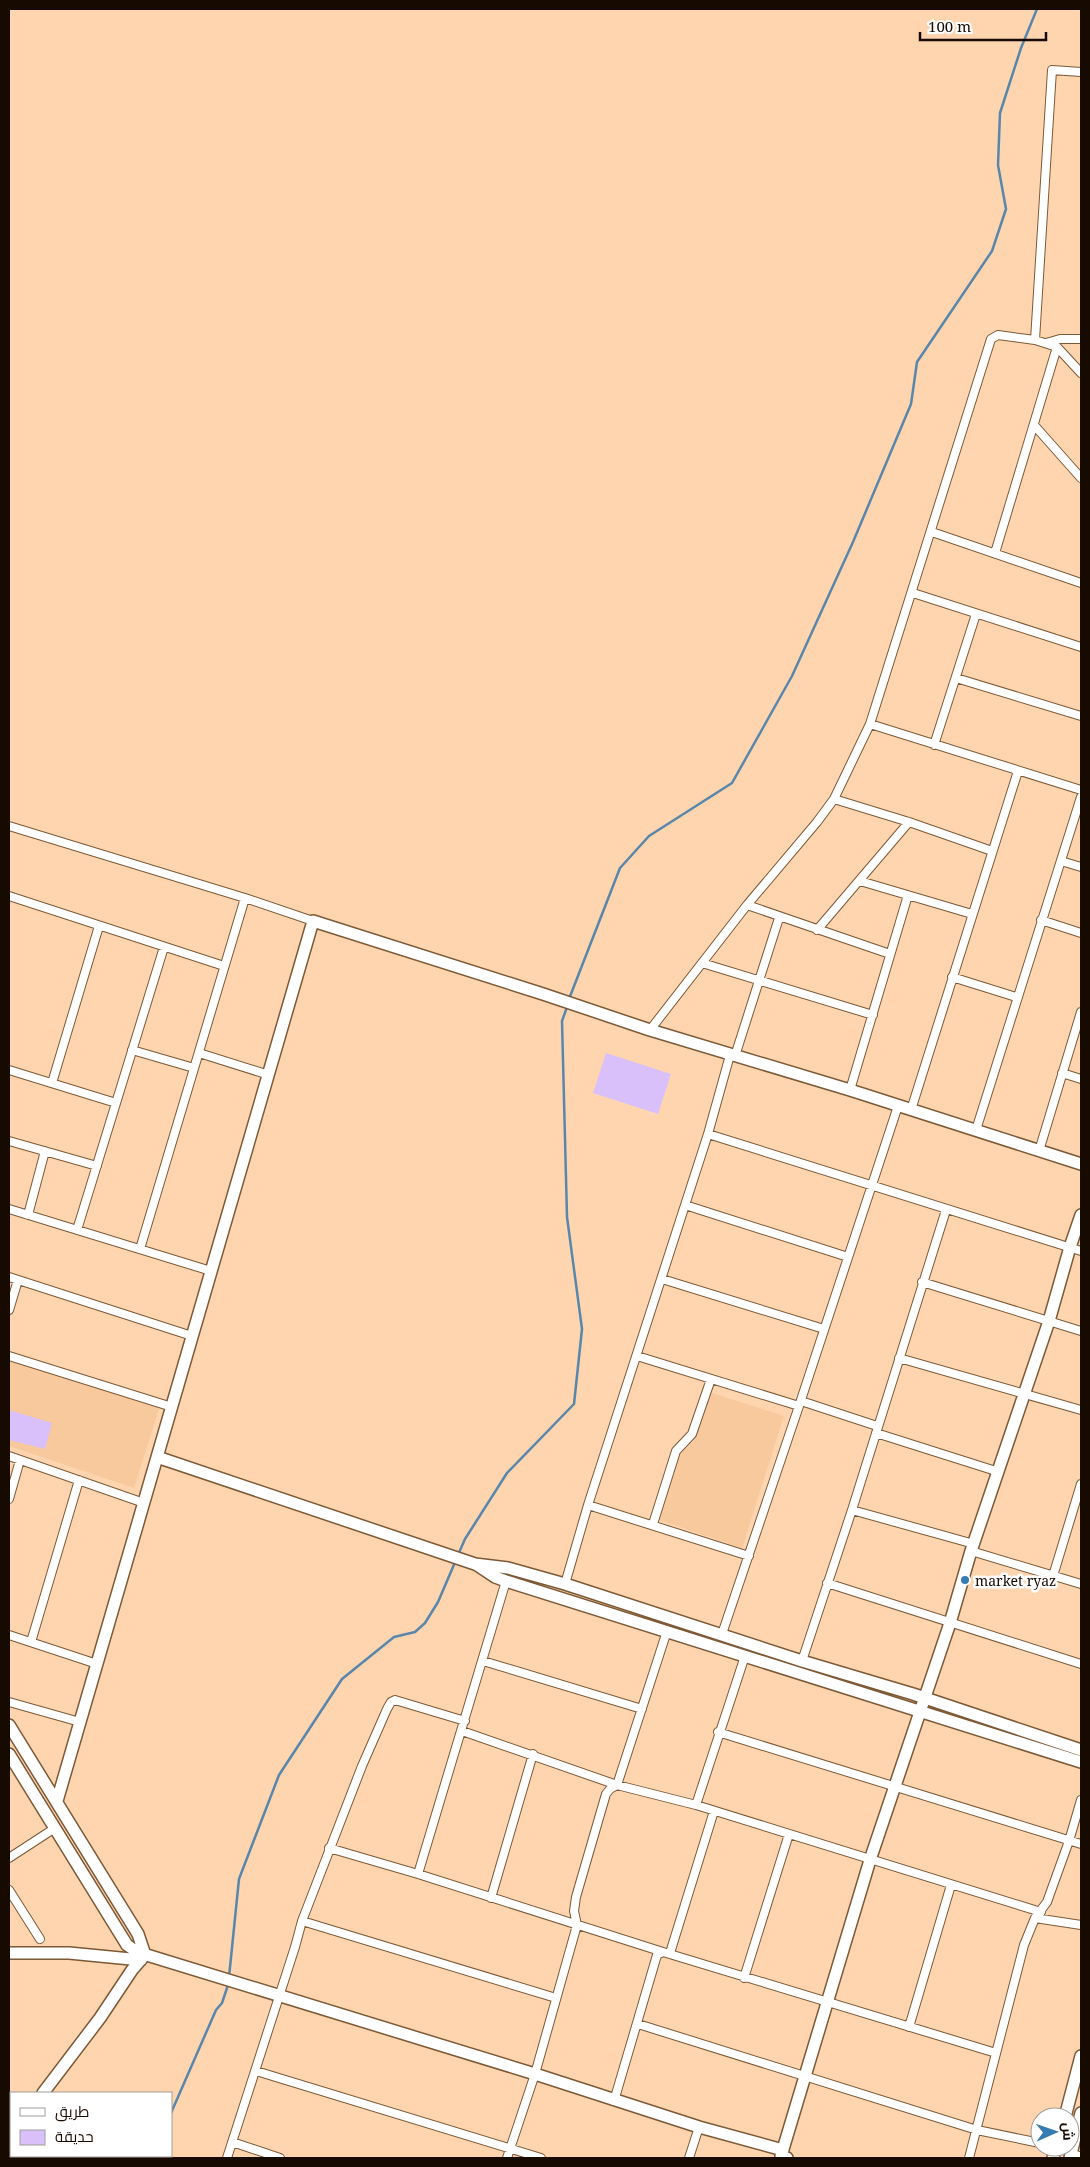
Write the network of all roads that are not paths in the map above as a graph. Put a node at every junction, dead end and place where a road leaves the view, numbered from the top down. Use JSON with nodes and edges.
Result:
{"nodes":[{"id":1,"x":1081,"y":72,"type":"edge"},
{"id":2,"x":1081,"y":339,"type":"edge"},
{"id":3,"x":1035,"y":340,"type":"junction"},
{"id":4,"x":1046,"y":343,"type":"junction"},
{"id":5,"x":1057,"y":347,"type":"junction"},
{"id":6,"x":1081,"y":374,"type":"edge"},
{"id":7,"x":1034,"y":425,"type":"junction"},
{"id":8,"x":1081,"y":478,"type":"edge"},
{"id":9,"x":932,"y":532,"type":"junction"},
{"id":10,"x":995,"y":554,"type":"junction"},
{"id":11,"x":1081,"y":583,"type":"edge"},
{"id":12,"x":912,"y":593,"type":"junction"},
{"id":13,"x":976,"y":614,"type":"junction"},
{"id":14,"x":1081,"y":647,"type":"edge"},
{"id":15,"x":956,"y":678,"type":"junction"},
{"id":16,"x":1081,"y":715,"type":"edge"},
{"id":17,"x":870,"y":724,"type":"junction"},
{"id":18,"x":934,"y":744,"type":"junction"},
{"id":19,"x":1018,"y":770,"type":"junction"},
{"id":20,"x":1081,"y":790,"type":"edge"},
{"id":21,"x":1081,"y":798,"type":"edge"},
{"id":22,"x":834,"y":799,"type":"junction"},
{"id":23,"x":909,"y":822,"type":"junction"},
{"id":24,"x":9,"y":829,"type":"edge"},
{"id":25,"x":992,"y":851,"type":"junction"},
{"id":26,"x":1061,"y":861,"type":"junction"},
{"id":27,"x":1081,"y":867,"type":"edge"},
{"id":28,"x":860,"y":881,"type":"junction"},
{"id":29,"x":908,"y":895,"type":"junction"},
{"id":30,"x":9,"y":896,"type":"edge"},
{"id":31,"x":244,"y":898,"type":"junction"},
{"id":32,"x":747,"y":906,"type":"junction"},
{"id":33,"x":972,"y":914,"type":"junction"},
{"id":34,"x":779,"y":918,"type":"junction"},
{"id":35,"x":1041,"y":920,"type":"junction"},
{"id":36,"x":313,"y":921,"type":"junction"},
{"id":37,"x":99,"y":926,"type":"junction"},
{"id":38,"x":817,"y":930,"type":"junction"},
{"id":39,"x":1081,"y":933,"type":"edge"},
{"id":40,"x":164,"y":947,"type":"junction"},
{"id":41,"x":890,"y":954,"type":"junction"},
{"id":42,"x":702,"y":963,"type":"junction"},
{"id":43,"x":224,"y":966,"type":"junction"},
{"id":44,"x":952,"y":977,"type":"junction"},
{"id":45,"x":759,"y":980,"type":"junction"},
{"id":46,"x":1016,"y":997,"type":"junction"},
{"id":47,"x":1081,"y":1012,"type":"edge"},
{"id":48,"x":873,"y":1015,"type":"junction"},
{"id":49,"x":650,"y":1030,"type":"junction"},
{"id":50,"x":132,"y":1050,"type":"junction"},
{"id":51,"x":199,"y":1053,"type":"junction"},
{"id":52,"x":732,"y":1056,"type":"junction"},
{"id":53,"x":194,"y":1068,"type":"junction"},
{"id":54,"x":9,"y":1070,"type":"edge"},
{"id":55,"x":1062,"y":1073,"type":"junction"},
{"id":56,"x":268,"y":1074,"type":"junction"},
{"id":57,"x":1081,"y":1079,"type":"edge"},
{"id":58,"x":52,"y":1083,"type":"junction"},
{"id":59,"x":850,"y":1090,"type":"junction"},
{"id":60,"x":116,"y":1103,"type":"junction"},
{"id":61,"x":898,"y":1106,"type":"junction"},
{"id":62,"x":911,"y":1110,"type":"junction"},
{"id":63,"x":976,"y":1130,"type":"junction"},
{"id":64,"x":708,"y":1134,"type":"junction"},
{"id":65,"x":9,"y":1140,"type":"edge"},
{"id":66,"x":1039,"y":1151,"type":"junction"},
{"id":67,"x":45,"y":1152,"type":"junction"},
{"id":68,"x":1081,"y":1164,"type":"edge"},
{"id":69,"x":97,"y":1166,"type":"junction"},
{"id":70,"x":871,"y":1186,"type":"junction"},
{"id":71,"x":685,"y":1206,"type":"junction"},
{"id":72,"x":9,"y":1209,"type":"edge"},
{"id":73,"x":946,"y":1210,"type":"junction"},
{"id":74,"x":28,"y":1215,"type":"junction"},
{"id":75,"x":1081,"y":1215,"type":"edge"},
{"id":76,"x":77,"y":1230,"type":"junction"},
{"id":77,"x":140,"y":1249,"type":"junction"},
{"id":78,"x":1076,"y":1249,"type":"edge"},
{"id":79,"x":848,"y":1257,"type":"junction"},
{"id":80,"x":211,"y":1271,"type":"junction"},
{"id":81,"x":9,"y":1277,"type":"edge"},
{"id":82,"x":662,"y":1278,"type":"junction"},
{"id":83,"x":18,"y":1280,"type":"junction"},
{"id":84,"x":922,"y":1282,"type":"junction"},
{"id":85,"x":9,"y":1310,"type":"edge"},
{"id":86,"x":1049,"y":1321,"type":"junction"},
{"id":87,"x":824,"y":1329,"type":"junction"},
{"id":88,"x":1081,"y":1331,"type":"edge"},
{"id":89,"x":192,"y":1336,"type":"junction"},
{"id":90,"x":9,"y":1356,"type":"edge"},
{"id":91,"x":637,"y":1356,"type":"junction"},
{"id":92,"x":900,"y":1358,"type":"junction"},
{"id":93,"x":711,"y":1379,"type":"junction"},
{"id":94,"x":1024,"y":1394,"type":"junction"},
{"id":95,"x":800,"y":1403,"type":"junction"},
{"id":96,"x":172,"y":1407,"type":"junction"},
{"id":97,"x":1081,"y":1410,"type":"edge"},
{"id":98,"x":876,"y":1429,"type":"junction"},
{"id":99,"x":9,"y":1456,"type":"edge"},
{"id":100,"x":157,"y":1456,"type":"junction"},
{"id":101,"x":20,"y":1460,"type":"junction"},
{"id":102,"x":999,"y":1472,"type":"junction"},
{"id":103,"x":79,"y":1480,"type":"junction"},
{"id":104,"x":1081,"y":1484,"type":"edge"},
{"id":105,"x":9,"y":1499,"type":"edge"},
{"id":106,"x":144,"y":1503,"type":"junction"},
{"id":107,"x":588,"y":1504,"type":"junction"},
{"id":108,"x":852,"y":1510,"type":"junction"},
{"id":109,"x":653,"y":1524,"type":"junction"},
{"id":110,"x":972,"y":1548,"type":"junction"},
{"id":111,"x":749,"y":1556,"type":"junction"},
{"id":112,"x":490,"y":1569,"type":"junction"},
{"id":113,"x":1053,"y":1576,"type":"junction"},
{"id":114,"x":506,"y":1582,"type":"junction"},
{"id":115,"x":827,"y":1583,"type":"junction"},
{"id":116,"x":565,"y":1584,"type":"junction"},
{"id":117,"x":1081,"y":1584,"type":"edge"},
{"id":118,"x":950,"y":1623,"type":"junction"},
{"id":119,"x":667,"y":1631,"type":"junction"},
{"id":120,"x":722,"y":1634,"type":"junction"},
{"id":121,"x":9,"y":1635,"type":"edge"},
{"id":122,"x":31,"y":1642,"type":"junction"},
{"id":123,"x":718,"y":1647,"type":"junction"},
{"id":124,"x":745,"y":1656,"type":"junction"},
{"id":125,"x":483,"y":1661,"type":"junction"},
{"id":126,"x":802,"y":1661,"type":"junction"},
{"id":127,"x":97,"y":1664,"type":"junction"},
{"id":128,"x":1081,"y":1664,"type":"edge"},
{"id":129,"x":925,"y":1698,"type":"junction"},
{"id":130,"x":9,"y":1702,"type":"edge"},
{"id":131,"x":642,"y":1709,"type":"junction"},
{"id":132,"x":921,"y":1711,"type":"junction"},
{"id":133,"x":465,"y":1721,"type":"junction"},
{"id":134,"x":80,"y":1722,"type":"junction"},
{"id":135,"x":9,"y":1725,"type":"edge"},
{"id":136,"x":462,"y":1731,"type":"junction"},
{"id":137,"x":718,"y":1732,"type":"junction"},
{"id":138,"x":1081,"y":1747,"type":"edge"},
{"id":139,"x":9,"y":1754,"type":"edge"},
{"id":140,"x":533,"y":1754,"type":"junction"},
{"id":141,"x":1081,"y":1762,"type":"edge"},
{"id":142,"x":617,"y":1784,"type":"junction"},
{"id":143,"x":895,"y":1786,"type":"junction"},
{"id":144,"x":1081,"y":1800,"type":"edge"},
{"id":145,"x":57,"y":1801,"type":"junction"},
{"id":146,"x":696,"y":1806,"type":"junction"},
{"id":147,"x":714,"y":1811,"type":"junction"},
{"id":148,"x":56,"y":1828,"type":"junction"},
{"id":149,"x":789,"y":1834,"type":"junction"},
{"id":150,"x":1069,"y":1840,"type":"junction"},
{"id":151,"x":1081,"y":1844,"type":"edge"},
{"id":152,"x":329,"y":1848,"type":"junction"},
{"id":153,"x":9,"y":1858,"type":"edge"},
{"id":154,"x":870,"y":1860,"type":"junction"},
{"id":155,"x":418,"y":1874,"type":"junction"},
{"id":156,"x":951,"y":1885,"type":"junction"},
{"id":157,"x":9,"y":1890,"type":"edge"},
{"id":158,"x":491,"y":1898,"type":"junction"},
{"id":159,"x":1041,"y":1912,"type":"junction"},
{"id":160,"x":1035,"y":1918,"type":"junction"},
{"id":161,"x":302,"y":1921,"type":"junction"},
{"id":162,"x":577,"y":1925,"type":"junction"},
{"id":163,"x":1081,"y":1925,"type":"edge"},
{"id":164,"x":40,"y":1939,"type":"dead end"},
{"id":165,"x":667,"y":1952,"type":"junction"},
{"id":166,"x":9,"y":1953,"type":"edge"},
{"id":167,"x":143,"y":1957,"type":"junction"},
{"id":168,"x":744,"y":1978,"type":"junction"},
{"id":169,"x":280,"y":1996,"type":"junction"},
{"id":170,"x":556,"y":1998,"type":"junction"},
{"id":171,"x":829,"y":2002,"type":"junction"},
{"id":172,"x":638,"y":2024,"type":"junction"},
{"id":173,"x":909,"y":2027,"type":"junction"},
{"id":174,"x":996,"y":2053,"type":"junction"},
{"id":175,"x":1081,"y":2056,"type":"edge"},
{"id":176,"x":256,"y":2071,"type":"junction"},
{"id":177,"x":535,"y":2074,"type":"junction"},
{"id":178,"x":805,"y":2078,"type":"junction"},
{"id":179,"x":44,"y":2092,"type":"edge"},
{"id":180,"x":614,"y":2100,"type":"junction"},
{"id":181,"x":1068,"y":2107,"type":"edge"},
{"id":182,"x":699,"y":2127,"type":"junction"},
{"id":183,"x":977,"y":2130,"type":"junction"},
{"id":184,"x":1030,"y":2141,"type":"edge"},
{"id":185,"x":232,"y":2142,"type":"junction"},
{"id":186,"x":510,"y":2148,"type":"junction"},
{"id":187,"x":783,"y":2156,"type":"edge"},
{"id":188,"x":227,"y":2158,"type":"edge"},
{"id":189,"x":280,"y":2158,"type":"edge"},
{"id":190,"x":507,"y":2158,"type":"edge"},
{"id":191,"x":541,"y":2158,"type":"edge"},
{"id":192,"x":689,"y":2158,"type":"edge"},
{"id":193,"x":969,"y":2158,"type":"edge"}],
"edges":[{"from":1,"to":3,"type":"street"},
{"from":2,"to":4,"type":"street"},
{"from":3,"to":4,"type":"street"},
{"from":3,"to":9,"type":"street"},
{"from":4,"to":5,"type":"street"},
{"from":5,"to":6,"type":"street"},
{"from":5,"to":7,"type":"street"},
{"from":7,"to":8,"type":"street"},
{"from":7,"to":10,"type":"street"},
{"from":9,"to":10,"type":"street"},
{"from":9,"to":12,"type":"street"},
{"from":10,"to":11,"type":"street"},
{"from":12,"to":13,"type":"street"},
{"from":12,"to":17,"type":"street"},
{"from":13,"to":14,"type":"street"},
{"from":13,"to":15,"type":"street"},
{"from":15,"to":16,"type":"street"},
{"from":15,"to":18,"type":"street"},
{"from":17,"to":18,"type":"street"},
{"from":17,"to":22,"type":"street"},
{"from":18,"to":19,"type":"street"},
{"from":19,"to":20,"type":"street"},
{"from":19,"to":25,"type":"street"},
{"from":21,"to":26,"type":"street"},
{"from":22,"to":23,"type":"street"},
{"from":22,"to":32,"type":"street"},
{"from":23,"to":25,"type":"street"},
{"from":23,"to":28,"type":"street"},
{"from":24,"to":31,"type":"street"},
{"from":25,"to":33,"type":"street"},
{"from":26,"to":27,"type":"street"},
{"from":26,"to":35,"type":"street"},
{"from":28,"to":29,"type":"street"},
{"from":28,"to":38,"type":"street"},
{"from":29,"to":33,"type":"street"},
{"from":29,"to":41,"type":"street"},
{"from":30,"to":37,"type":"street"},
{"from":31,"to":36,"type":"street"},
{"from":31,"to":43,"type":"street"},
{"from":32,"to":34,"type":"street"},
{"from":32,"to":42,"type":"street"},
{"from":33,"to":44,"type":"street"},
{"from":34,"to":38,"type":"street"},
{"from":34,"to":45,"type":"street"},
{"from":35,"to":39,"type":"street"},
{"from":35,"to":46,"type":"street"},
{"from":36,"to":49,"type":"street"},
{"from":36,"to":56,"type":"street"},
{"from":37,"to":40,"type":"street"},
{"from":37,"to":58,"type":"street"},
{"from":38,"to":41,"type":"street"},
{"from":40,"to":43,"type":"street"},
{"from":40,"to":50,"type":"street"},
{"from":41,"to":48,"type":"street"},
{"from":42,"to":45,"type":"street"},
{"from":42,"to":49,"type":"street"},
{"from":43,"to":51,"type":"street"},
{"from":44,"to":46,"type":"street"},
{"from":44,"to":62,"type":"street"},
{"from":45,"to":48,"type":"street"},
{"from":45,"to":52,"type":"street"},
{"from":46,"to":63,"type":"street"},
{"from":47,"to":55,"type":"street"},
{"from":48,"to":59,"type":"street"},
{"from":49,"to":52,"type":"street"},
{"from":50,"to":53,"type":"street"},
{"from":50,"to":60,"type":"street"},
{"from":51,"to":53,"type":"street"},
{"from":51,"to":56,"type":"street"},
{"from":52,"to":59,"type":"street"},
{"from":52,"to":64,"type":"street"},
{"from":53,"to":77,"type":"street"},
{"from":54,"to":58,"type":"street"},
{"from":55,"to":57,"type":"street"},
{"from":55,"to":66,"type":"street"},
{"from":56,"to":80,"type":"street"},
{"from":58,"to":60,"type":"street"},
{"from":59,"to":61,"type":"street"},
{"from":60,"to":69,"type":"street"},
{"from":61,"to":62,"type":"street"},
{"from":61,"to":70,"type":"street"},
{"from":62,"to":63,"type":"street"},
{"from":63,"to":66,"type":"street"},
{"from":64,"to":70,"type":"street"},
{"from":64,"to":71,"type":"street"},
{"from":65,"to":67,"type":"street"},
{"from":66,"to":68,"type":"street"},
{"from":67,"to":69,"type":"street"},
{"from":67,"to":74,"type":"street"},
{"from":69,"to":76,"type":"street"},
{"from":70,"to":73,"type":"street"},
{"from":70,"to":79,"type":"street"},
{"from":71,"to":79,"type":"street"},
{"from":71,"to":82,"type":"street"},
{"from":72,"to":74,"type":"street"},
{"from":73,"to":78,"type":"street"},
{"from":73,"to":84,"type":"street"},
{"from":74,"to":76,"type":"street"},
{"from":75,"to":78,"type":"street"},
{"from":76,"to":77,"type":"street"},
{"from":77,"to":80,"type":"street"},
{"from":78,"to":86,"type":"street"},
{"from":79,"to":87,"type":"street"},
{"from":80,"to":89,"type":"street"},
{"from":81,"to":83,"type":"street"},
{"from":82,"to":87,"type":"street"},
{"from":82,"to":91,"type":"street"},
{"from":83,"to":85,"type":"street"},
{"from":83,"to":89,"type":"street"},
{"from":84,"to":86,"type":"street"},
{"from":84,"to":92,"type":"street"},
{"from":86,"to":88,"type":"street"},
{"from":86,"to":94,"type":"street"},
{"from":87,"to":95,"type":"street"},
{"from":89,"to":96,"type":"street"},
{"from":90,"to":96,"type":"street"},
{"from":91,"to":93,"type":"street"},
{"from":91,"to":107,"type":"street"},
{"from":92,"to":94,"type":"street"},
{"from":92,"to":98,"type":"street"},
{"from":93,"to":95,"type":"street"},
{"from":93,"to":109,"type":"street"},
{"from":94,"to":97,"type":"street"},
{"from":94,"to":102,"type":"street"},
{"from":95,"to":98,"type":"street"},
{"from":95,"to":111,"type":"street"},
{"from":96,"to":100,"type":"street"},
{"from":98,"to":102,"type":"street"},
{"from":98,"to":108,"type":"street"},
{"from":99,"to":101,"type":"street"},
{"from":100,"to":106,"type":"street"},
{"from":100,"to":112,"type":"street"},
{"from":101,"to":103,"type":"street"},
{"from":101,"to":105,"type":"street"},
{"from":102,"to":110,"type":"street"},
{"from":103,"to":106,"type":"street"},
{"from":103,"to":122,"type":"street"},
{"from":104,"to":113,"type":"street"},
{"from":106,"to":127,"type":"street"},
{"from":107,"to":109,"type":"street"},
{"from":107,"to":116,"type":"street"},
{"from":108,"to":110,"type":"street"},
{"from":108,"to":115,"type":"street"},
{"from":109,"to":111,"type":"street"},
{"from":110,"to":113,"type":"street"},
{"from":110,"to":118,"type":"street"},
{"from":111,"to":120,"type":"street"},
{"from":112,"to":114,"type":"street"},
{"from":112,"to":116,"type":"street"},
{"from":113,"to":117,"type":"street"},
{"from":114,"to":119,"type":"street"},
{"from":114,"to":125,"type":"street"},
{"from":115,"to":118,"type":"street"},
{"from":115,"to":126,"type":"street"},
{"from":116,"to":120,"type":"street"},
{"from":118,"to":128,"type":"street"},
{"from":118,"to":129,"type":"street"},
{"from":119,"to":123,"type":"street"},
{"from":119,"to":131,"type":"street"},
{"from":120,"to":123,"type":"street"},
{"from":120,"to":126,"type":"street"},
{"from":121,"to":122,"type":"street"},
{"from":122,"to":127,"type":"street"},
{"from":123,"to":124,"type":"street"},
{"from":124,"to":132,"type":"street"},
{"from":124,"to":137,"type":"street"},
{"from":125,"to":131,"type":"street"},
{"from":125,"to":133,"type":"street"},
{"from":126,"to":129,"type":"street"},
{"from":127,"to":134,"type":"street"},
{"from":129,"to":132,"type":"street"},
{"from":129,"to":138,"type":"street"},
{"from":130,"to":134,"type":"street"},
{"from":131,"to":142,"type":"street"},
{"from":132,"to":141,"type":"street"},
{"from":132,"to":143,"type":"street"},
{"from":133,"to":136,"type":"street"},
{"from":133,"to":152,"type":"street"},
{"from":134,"to":145,"type":"street"},
{"from":135,"to":145,"type":"street"},
{"from":136,"to":140,"type":"street"},
{"from":136,"to":155,"type":"street"},
{"from":137,"to":143,"type":"street"},
{"from":137,"to":146,"type":"street"},
{"from":139,"to":148,"type":"street"},
{"from":140,"to":142,"type":"street"},
{"from":140,"to":158,"type":"street"},
{"from":142,"to":146,"type":"street"},
{"from":142,"to":162,"type":"street"},
{"from":143,"to":150,"type":"street"},
{"from":143,"to":154,"type":"street"},
{"from":144,"to":150,"type":"street"},
{"from":145,"to":167,"type":"street"},
{"from":146,"to":147,"type":"street"},
{"from":147,"to":149,"type":"street"},
{"from":147,"to":165,"type":"street"},
{"from":148,"to":153,"type":"street"},
{"from":148,"to":167,"type":"street"},
{"from":149,"to":154,"type":"street"},
{"from":149,"to":168,"type":"street"},
{"from":150,"to":151,"type":"street"},
{"from":150,"to":159,"type":"street"},
{"from":152,"to":155,"type":"street"},
{"from":152,"to":161,"type":"street"},
{"from":154,"to":156,"type":"street"},
{"from":154,"to":171,"type":"street"},
{"from":155,"to":158,"type":"street"},
{"from":156,"to":159,"type":"street"},
{"from":156,"to":173,"type":"street"},
{"from":157,"to":164,"type":"street"},
{"from":158,"to":162,"type":"street"},
{"from":159,"to":160,"type":"street"},
{"from":160,"to":163,"type":"street"},
{"from":160,"to":174,"type":"street"},
{"from":161,"to":169,"type":"street"},
{"from":161,"to":170,"type":"street"},
{"from":162,"to":165,"type":"street"},
{"from":162,"to":170,"type":"street"},
{"from":165,"to":168,"type":"street"},
{"from":165,"to":172,"type":"street"},
{"from":166,"to":167,"type":"street"},
{"from":167,"to":169,"type":"street"},
{"from":167,"to":179,"type":"street"},
{"from":168,"to":171,"type":"street"},
{"from":169,"to":176,"type":"street"},
{"from":169,"to":177,"type":"street"},
{"from":170,"to":177,"type":"street"},
{"from":171,"to":173,"type":"street"},
{"from":171,"to":178,"type":"street"},
{"from":172,"to":178,"type":"street"},
{"from":172,"to":180,"type":"street"},
{"from":173,"to":174,"type":"street"},
{"from":174,"to":183,"type":"street"},
{"from":175,"to":181,"type":"street"},
{"from":176,"to":185,"type":"street"},
{"from":176,"to":186,"type":"street"},
{"from":177,"to":180,"type":"street"},
{"from":177,"to":186,"type":"street"},
{"from":178,"to":183,"type":"street"},
{"from":178,"to":187,"type":"street"},
{"from":180,"to":182,"type":"street"},
{"from":182,"to":187,"type":"street"},
{"from":182,"to":192,"type":"street"},
{"from":183,"to":184,"type":"street"},
{"from":183,"to":193,"type":"street"},
{"from":185,"to":188,"type":"street"},
{"from":185,"to":189,"type":"street"},
{"from":186,"to":190,"type":"street"},
{"from":186,"to":191,"type":"street"}]}
